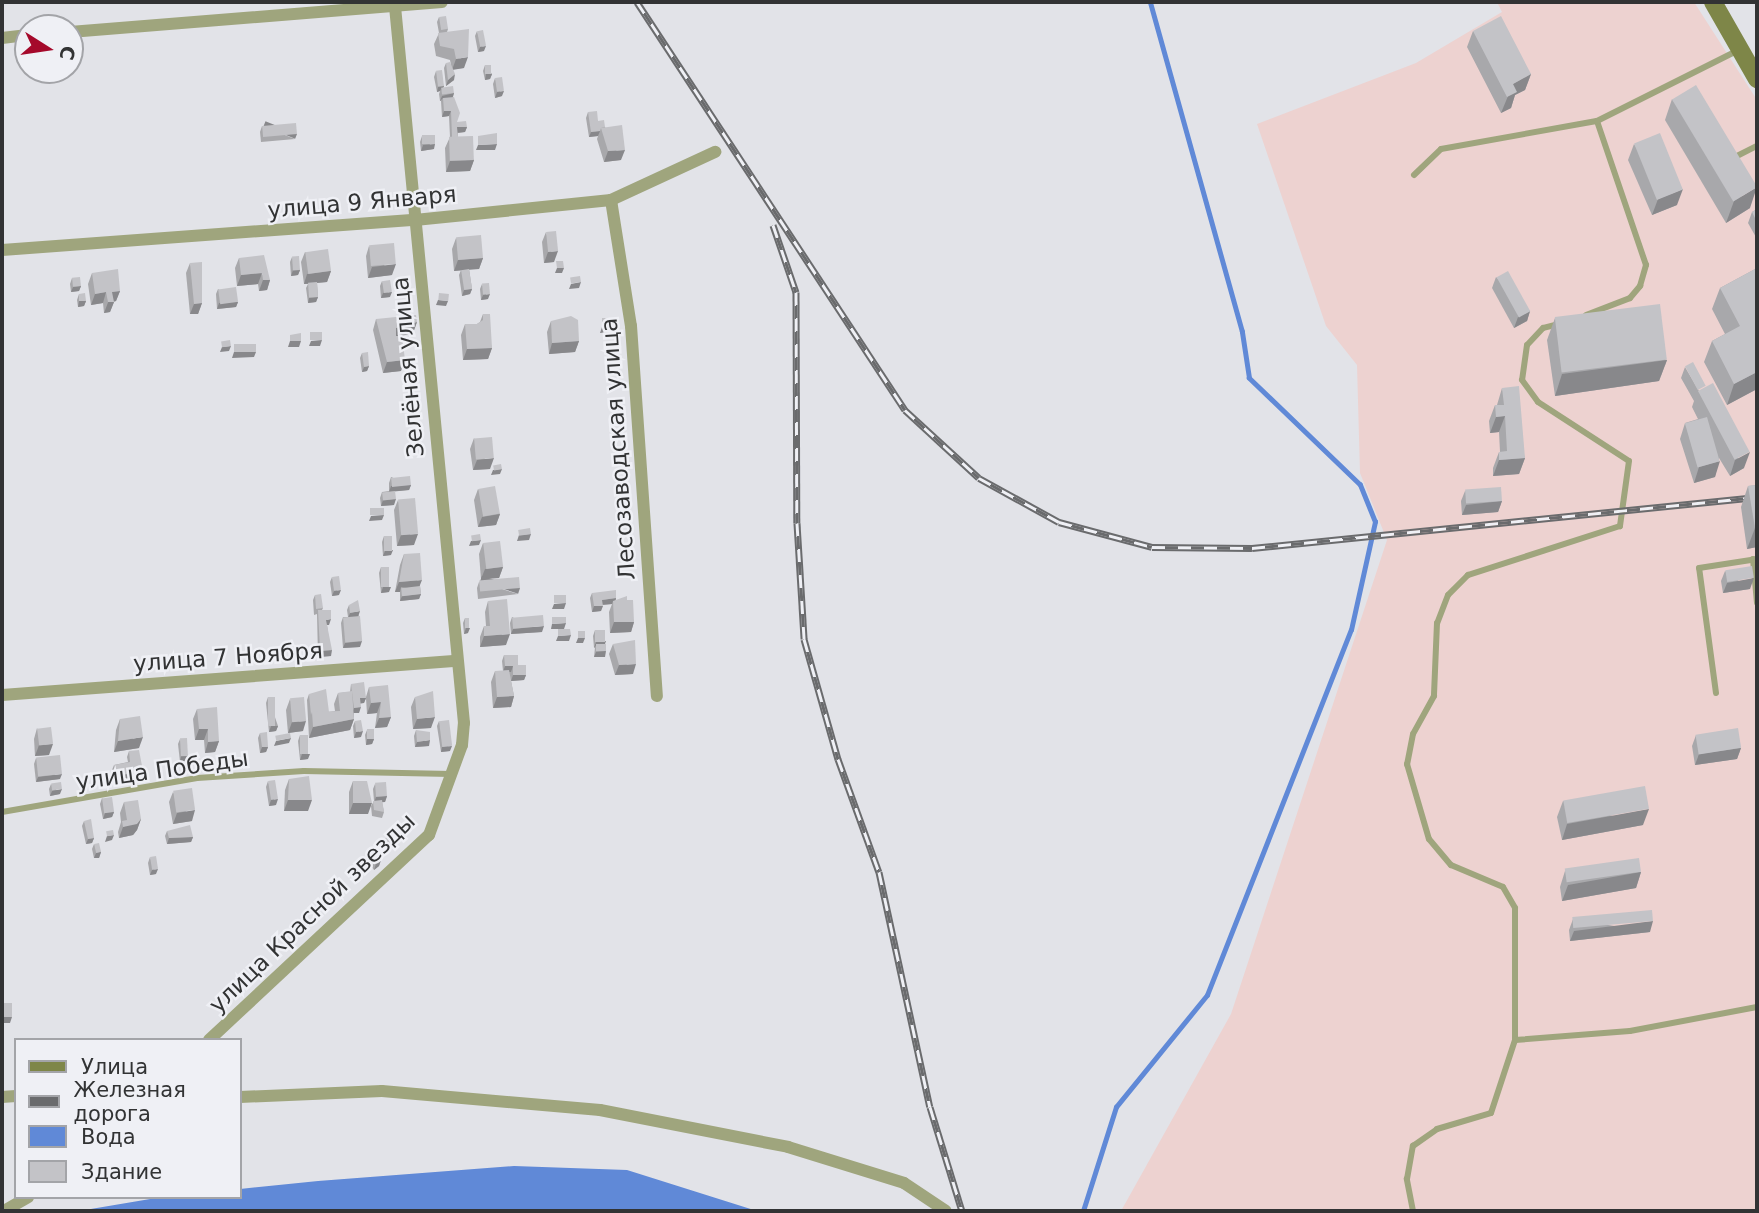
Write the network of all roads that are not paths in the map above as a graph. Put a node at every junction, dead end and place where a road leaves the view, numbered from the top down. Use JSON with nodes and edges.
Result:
{"nodes":[{"id":1,"x":442,"y":2,"type":"edge"},
{"id":2,"x":1713,"y":2,"type":"edge"},
{"id":3,"x":394,"y":7,"type":"junction"},
{"id":4,"x":84,"y":31,"type":"edge"},
{"id":5,"x":1741,"y":50,"type":"junction"},
{"id":6,"x":1757,"y":79,"type":"edge"},
{"id":7,"x":1597,"y":121,"type":"junction"},
{"id":8,"x":1757,"y":146,"type":"edge"},
{"id":9,"x":715,"y":152,"type":"dead end"},
{"id":10,"x":1731,"y":159,"type":"edge"},
{"id":11,"x":1413,"y":175,"type":"dead end"},
{"id":12,"x":611,"y":200,"type":"junction"},
{"id":13,"x":415,"y":220,"type":"junction"},
{"id":14,"x":2,"y":250,"type":"edge"},
{"id":15,"x":1578,"y":318,"type":"edge"},
{"id":16,"x":1567,"y":321,"type":"edge"},
{"id":17,"x":1755,"y":559,"type":"edge"},
{"id":18,"x":1757,"y":603,"type":"edge"},
{"id":19,"x":457,"y":661,"type":"junction"},
{"id":20,"x":1716,"y":693,"type":"dead end"},
{"id":21,"x":2,"y":695,"type":"edge"},
{"id":22,"x":657,"y":696,"type":"dead end"},
{"id":23,"x":464,"y":723,"type":"joint"},
{"id":24,"x":453,"y":774,"type":"junction"},
{"id":25,"x":2,"y":812,"type":"edge"},
{"id":26,"x":1757,"y":1007,"type":"edge"},
{"id":27,"x":211,"y":1038,"type":"edge"},
{"id":28,"x":1515,"y":1040,"type":"junction"},
{"id":29,"x":242,"y":1097,"type":"edge"},
{"id":30,"x":25,"y":1199,"type":"edge"},
{"id":31,"x":4,"y":1211,"type":"edge"},
{"id":32,"x":946,"y":1211,"type":"edge"},
{"id":33,"x":1413,"y":1211,"type":"edge"}],
"edges":[{"from":1,"to":3,"type":"street"},
{"from":2,"to":5,"type":"street"},
{"from":3,"to":4,"type":"street"},
{"from":3,"to":13,"type":"street","name":"Зелёная улица"},
{"from":5,"to":6,"type":"street"},
{"from":5,"to":7,"type":"lane"},
{"from":7,"to":11,"type":"lane"},
{"from":7,"to":15,"type":"lane"},
{"from":8,"to":10,"type":"lane"},
{"from":9,"to":12,"type":"street","name":"улица 9 Января"},
{"from":12,"to":13,"type":"street","name":"улица 9 Января"},
{"from":12,"to":22,"type":"street","name":"Лесозаводская улица"},
{"from":13,"to":14,"type":"street","name":"улица 9 Января"},
{"from":13,"to":19,"type":"street","name":"Зелёная улица"},
{"from":16,"to":28,"type":"lane"},
{"from":17,"to":18,"type":"lane"},
{"from":17,"to":20,"type":"lane"},
{"from":19,"to":21,"type":"street","name":"улица 7 Ноября"},
{"from":19,"to":23,"type":"street","name":"Зелёная улица"},
{"from":23,"to":24,"type":"street","name":"улица Красной звезды"},
{"from":24,"to":25,"type":"lane","name":"улица Победы"},
{"from":24,"to":27,"type":"street","name":"улица Красной звезды"},
{"from":26,"to":28,"type":"lane"},
{"from":28,"to":33,"type":"lane"},
{"from":29,"to":32,"type":"street"},
{"from":30,"to":31,"type":"street"}]}
